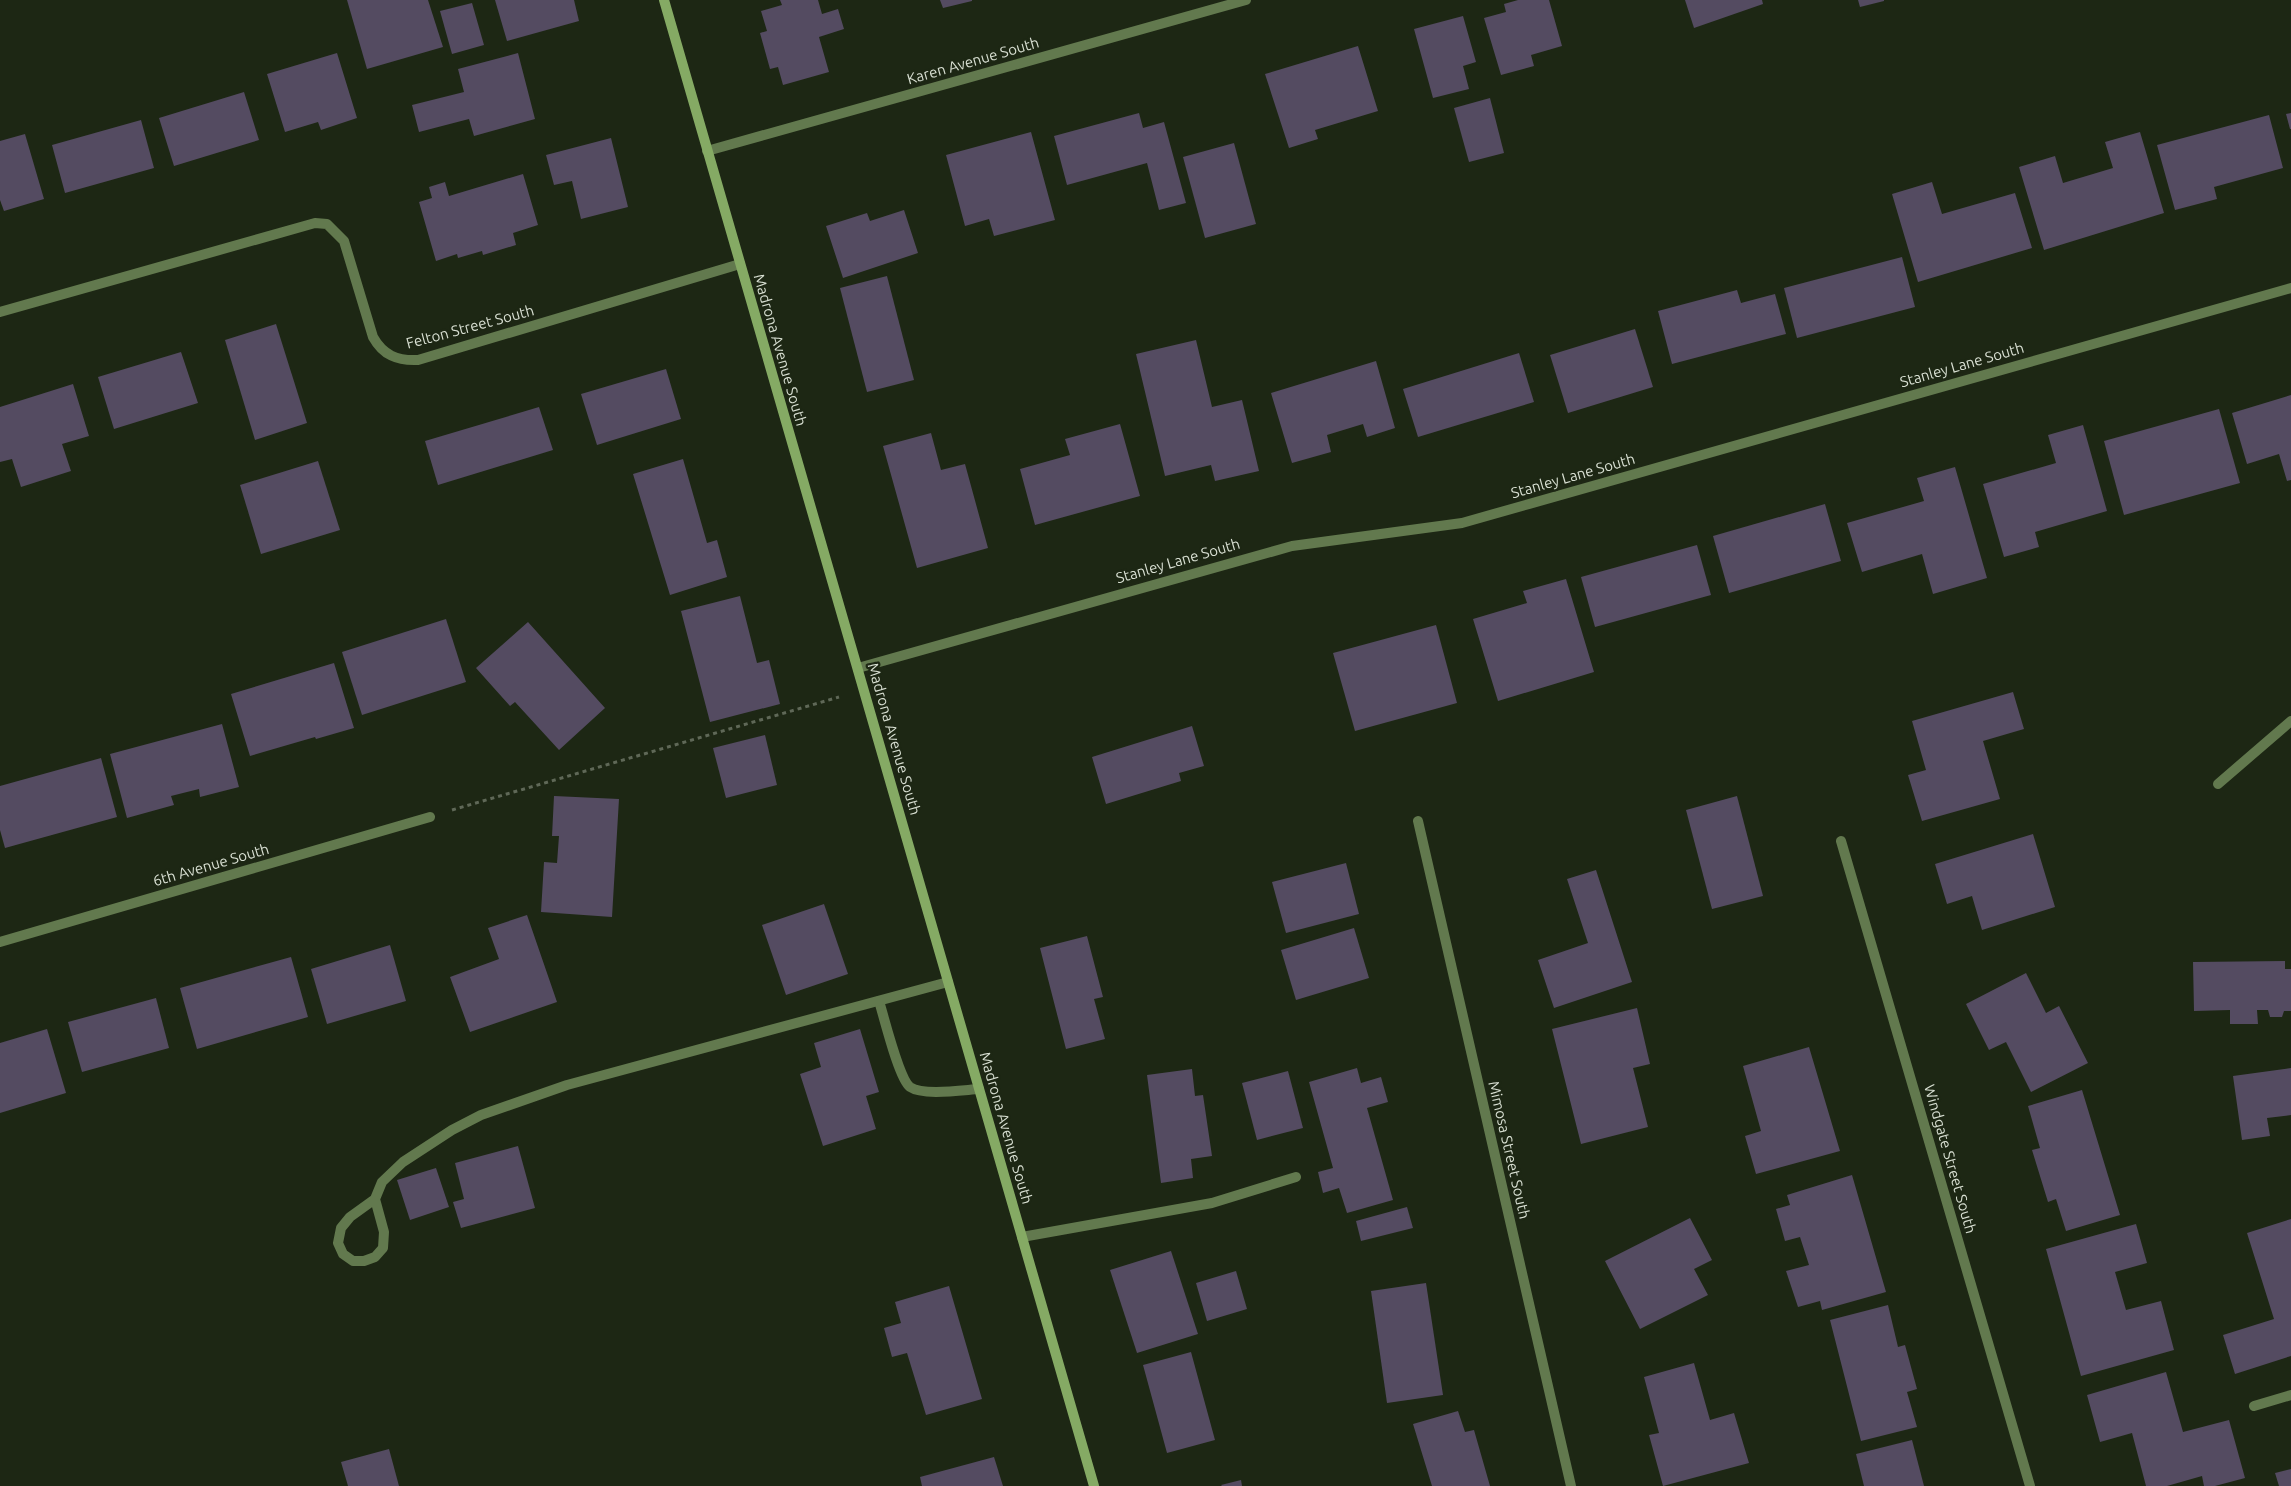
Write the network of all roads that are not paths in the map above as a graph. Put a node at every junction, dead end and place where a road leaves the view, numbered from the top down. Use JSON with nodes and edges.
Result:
{"nodes":[{"id":1,"x":664,"y":0,"type":"edge"},
{"id":2,"x":1246,"y":0,"type":"edge"},
{"id":3,"x":707,"y":151,"type":"junction"},
{"id":4,"x":740,"y":264,"type":"junction"},
{"id":5,"x":2291,"y":288,"type":"edge"},
{"id":6,"x":0,"y":312,"type":"edge"},
{"id":7,"x":858,"y":668,"type":"junction"},
{"id":8,"x":2291,"y":721,"type":"edge"},
{"id":9,"x":2218,"y":784,"type":"dead end"},
{"id":10,"x":430,"y":817,"type":"road end"},
{"id":11,"x":1418,"y":821,"type":"dead end"},
{"id":12,"x":1841,"y":841,"type":"dead end"},
{"id":13,"x":0,"y":942,"type":"edge"},
{"id":14,"x":948,"y":982,"type":"junction"},
{"id":15,"x":879,"y":1001,"type":"junction"},
{"id":16,"x":979,"y":1089,"type":"junction"},
{"id":17,"x":1296,"y":1177,"type":"dead end"},
{"id":18,"x":375,"y":1199,"type":"junction"},
{"id":19,"x":1022,"y":1237,"type":"junction"},
{"id":20,"x":2291,"y":1395,"type":"edge"},
{"id":21,"x":2254,"y":1406,"type":"dead end"},
{"id":22,"x":1094,"y":1486,"type":"edge"},
{"id":23,"x":1572,"y":1486,"type":"edge"},
{"id":24,"x":2030,"y":1486,"type":"edge"}],
"edges":[{"from":1,"to":3,"type":"main road","name":"Madrona Avenue South"},
{"from":2,"to":3,"type":"street","name":"Karen Avenue South"},
{"from":3,"to":4,"type":"main road","name":"Madrona Avenue South"},
{"from":4,"to":6,"type":"street","name":"Felton Street South"},
{"from":4,"to":7,"type":"main road","name":"Madrona Avenue South"},
{"from":5,"to":7,"type":"street","name":"Stanley Lane South"},
{"from":7,"to":14,"type":"main road","name":"Madrona Avenue South"},
{"from":8,"to":9,"type":"street"},
{"from":10,"to":13,"type":"street","name":"6th Avenue South"},
{"from":11,"to":23,"type":"street","name":"Mimosa Street South"},
{"from":12,"to":24,"type":"street","name":"Windgate Street South"},
{"from":14,"to":15,"type":"street"},
{"from":14,"to":16,"type":"main road","name":"Madrona Avenue South"},
{"from":15,"to":16,"type":"street"},
{"from":15,"to":18,"type":"street"},
{"from":16,"to":19,"type":"main road","name":"Madrona Avenue South"},
{"from":17,"to":19,"type":"street"},
{"from":18,"to":18,"type":"street"},
{"from":19,"to":22,"type":"main road","name":"Madrona Avenue South"},
{"from":20,"to":21,"type":"street"}]}
